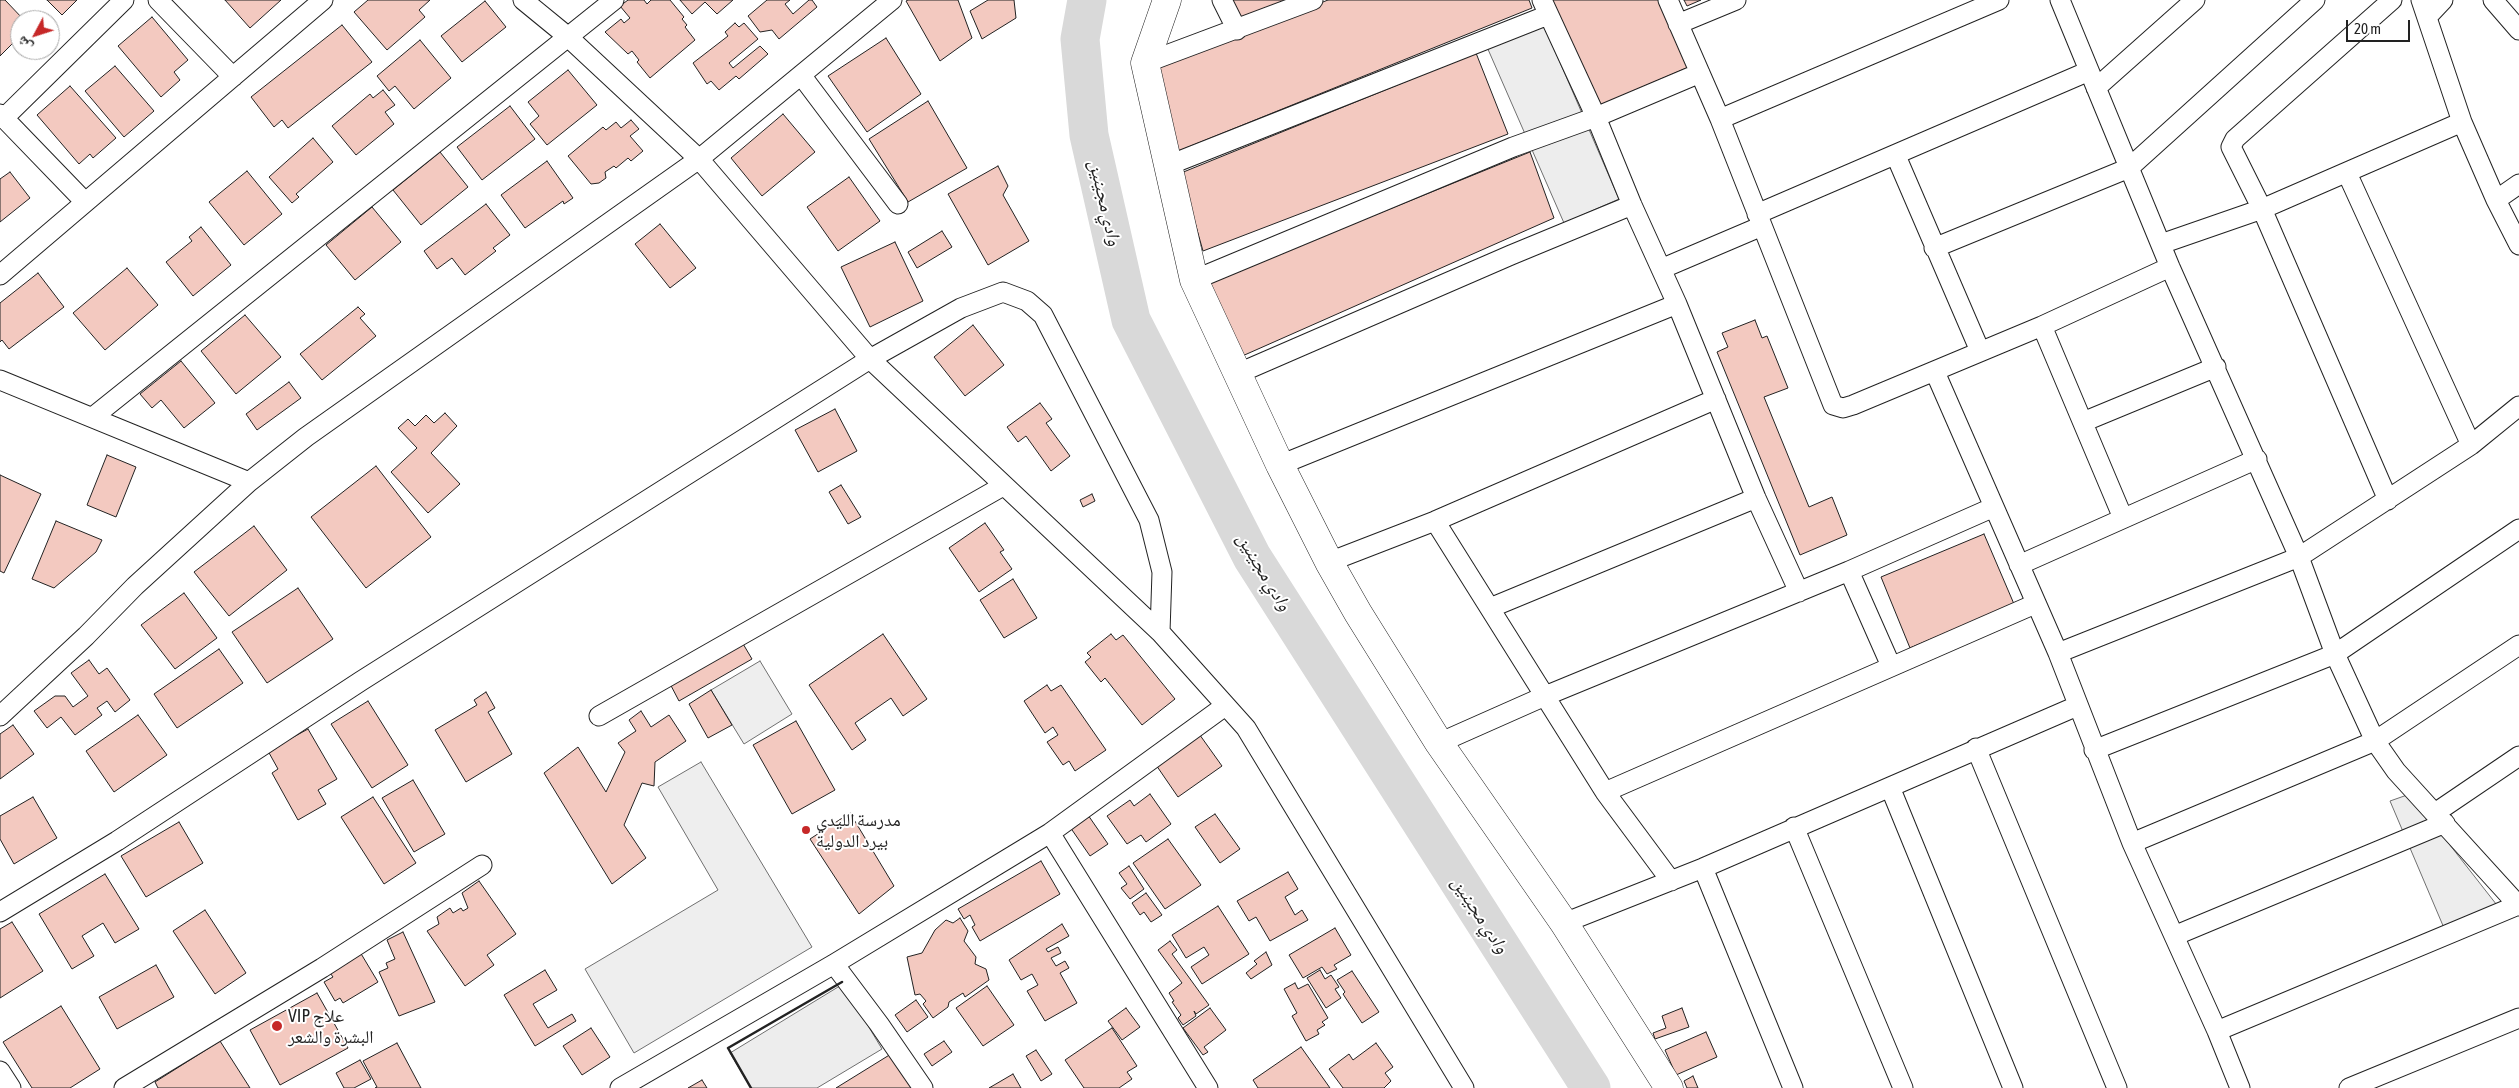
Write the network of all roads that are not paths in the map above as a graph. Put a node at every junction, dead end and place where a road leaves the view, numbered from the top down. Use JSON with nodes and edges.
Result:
{"nodes":[{"id":1,"x":124,"y":0,"type":"edge"},
{"id":2,"x":158,"y":0,"type":"edge"},
{"id":3,"x":323,"y":0,"type":"edge"},
{"id":4,"x":523,"y":0,"type":"edge"},
{"id":5,"x":614,"y":0,"type":"edge"},
{"id":6,"x":892,"y":0,"type":"edge"},
{"id":7,"x":1167,"y":0,"type":"edge"},
{"id":8,"x":1222,"y":0,"type":"edge"},
{"id":9,"x":1313,"y":0,"type":"edge"},
{"id":10,"x":1668,"y":0,"type":"edge"},
{"id":11,"x":1736,"y":0,"type":"edge"},
{"id":12,"x":1999,"y":0,"type":"edge"},
{"id":13,"x":2195,"y":0,"type":"edge"},
{"id":14,"x":2315,"y":0,"type":"edge"},
{"id":15,"x":2392,"y":0,"type":"edge"},
{"id":16,"x":2442,"y":0,"type":"edge"},
{"id":17,"x":2493,"y":0,"type":"edge"},
{"id":18,"x":2064,"y":2,"type":"edge"},
{"id":19,"x":1545,"y":7,"type":"edge"},
{"id":20,"x":2424,"y":9,"type":"edge"},
{"id":21,"x":1678,"y":24,"type":"junction"},
{"id":22,"x":1236,"y":30,"type":"junction"},
{"id":23,"x":2519,"y":30,"type":"edge"},
{"id":24,"x":567,"y":36,"type":"junction"},
{"id":25,"x":1145,"y":63,"type":"junction"},
{"id":26,"x":1700,"y":73,"type":"junction"},
{"id":27,"x":801,"y":75,"type":"junction"},
{"id":28,"x":233,"y":77,"type":"junction"},
{"id":29,"x":2092,"y":79,"type":"junction"},
{"id":30,"x":2,"y":116,"type":"edge"},
{"id":31,"x":1596,"y":117,"type":"junction"},
{"id":32,"x":1720,"y":119,"type":"junction"},
{"id":33,"x":2462,"y":122,"type":"junction"},
{"id":34,"x":1896,"y":156,"type":"junction"},
{"id":35,"x":698,"y":159,"type":"junction"},
{"id":36,"x":1169,"y":165,"type":"junction"},
{"id":37,"x":2129,"y":168,"type":"junction"},
{"id":38,"x":2347,"y":173,"type":"junction"},
{"id":39,"x":2519,"y":184,"type":"edge"},
{"id":40,"x":2496,"y":200,"type":"junction"},
{"id":41,"x":85,"y":202,"type":"junction"},
{"id":42,"x":898,"y":204,"type":"dead end"},
{"id":43,"x":1632,"y":205,"type":"junction"},
{"id":44,"x":2262,"y":209,"type":"junction"},
{"id":45,"x":1760,"y":220,"type":"junction"},
{"id":46,"x":2161,"y":244,"type":"junction"},
{"id":47,"x":2519,"y":246,"type":"edge"},
{"id":48,"x":1934,"y":248,"type":"junction"},
{"id":49,"x":2170,"y":267,"type":"junction"},
{"id":50,"x":1661,"y":269,"type":"junction"},
{"id":51,"x":0,"y":275,"type":"edge"},
{"id":52,"x":1194,"y":280,"type":"junction"},
{"id":53,"x":1677,"y":304,"type":"junction"},
{"id":54,"x":2042,"y":326,"type":"junction"},
{"id":55,"x":1980,"y":351,"type":"junction"},
{"id":56,"x":870,"y":359,"type":"junction"},
{"id":57,"x":2216,"y":368,"type":"junction"},
{"id":58,"x":1935,"y":372,"type":"junction"},
{"id":59,"x":1239,"y":373,"type":"junction"},
{"id":60,"x":0,"y":380,"type":"edge"},
{"id":61,"x":1716,"y":399,"type":"junction"},
{"id":62,"x":2519,"y":406,"type":"edge"},
{"id":63,"x":93,"y":418,"type":"junction"},
{"id":64,"x":2083,"y":422,"type":"junction"},
{"id":65,"x":2471,"y":445,"type":"junction"},
{"id":66,"x":2257,"y":459,"type":"junction"},
{"id":67,"x":1280,"y":465,"type":"junction"},
{"id":68,"x":249,"y":482,"type":"junction"},
{"id":69,"x":1003,"y":486,"type":"junction"},
{"id":70,"x":1756,"y":498,"type":"junction"},
{"id":71,"x":2388,"y":500,"type":"junction"},
{"id":72,"x":1994,"y":507,"type":"junction"},
{"id":73,"x":2123,"y":518,"type":"junction"},
{"id":74,"x":1436,"y":520,"type":"junction"},
{"id":75,"x":2519,"y":529,"type":"edge"},
{"id":76,"x":2299,"y":557,"type":"junction"},
{"id":77,"x":1329,"y":562,"type":"junction"},
{"id":78,"x":2019,"y":565,"type":"junction"},
{"id":79,"x":1849,"y":571,"type":"junction"},
{"id":80,"x":1799,"y":592,"type":"junction"},
{"id":81,"x":2035,"y":604,"type":"junction"},
{"id":82,"x":1490,"y":608,"type":"junction"},
{"id":83,"x":1160,"y":632,"type":"junction"},
{"id":84,"x":2519,"y":645,"type":"edge"},
{"id":85,"x":2058,"y":653,"type":"junction"},
{"id":86,"x":2335,"y":654,"type":"junction"},
{"id":87,"x":1891,"y":666,"type":"junction"},
{"id":88,"x":1545,"y":696,"type":"junction"},
{"id":89,"x":1225,"y":706,"type":"junction"},
{"id":90,"x":2077,"y":706,"type":"junction"},
{"id":91,"x":0,"y":716,"type":"edge"},
{"id":92,"x":599,"y":716,"type":"dead end"},
{"id":93,"x":2375,"y":741,"type":"junction"},
{"id":94,"x":1439,"y":743,"type":"junction"},
{"id":95,"x":1976,"y":748,"type":"junction"},
{"id":96,"x":2094,"y":750,"type":"junction"},
{"id":97,"x":2519,"y":756,"type":"edge"},
{"id":98,"x":1890,"y":787,"type":"junction"},
{"id":99,"x":1605,"y":792,"type":"junction"},
{"id":100,"x":2440,"y":818,"type":"junction"},
{"id":101,"x":1794,"y":827,"type":"junction"},
{"id":102,"x":1050,"y":834,"type":"junction"},
{"id":103,"x":2132,"y":843,"type":"junction"},
{"id":104,"x":482,"y":865,"type":"dead end"},
{"id":105,"x":1703,"y":868,"type":"junction"},
{"id":106,"x":1671,"y":881,"type":"junction"},
{"id":107,"x":2518,"y":905,"type":"edge"},
{"id":108,"x":0,"y":912,"type":"edge"},
{"id":109,"x":1564,"y":923,"type":"junction"},
{"id":110,"x":2174,"y":936,"type":"junction"},
{"id":111,"x":834,"y":964,"type":"junction"},
{"id":112,"x":2519,"y":1018,"type":"edge"},
{"id":113,"x":2217,"y":1031,"type":"junction"},
{"id":114,"x":0,"y":1071,"type":"edge"},
{"id":115,"x":130,"y":1087,"type":"edge"},
{"id":116,"x":2113,"y":1087,"type":"edge"},
{"id":117,"x":11,"y":1088,"type":"edge"},
{"id":118,"x":620,"y":1088,"type":"edge"},
{"id":119,"x":923,"y":1088,"type":"edge"},
{"id":120,"x":1208,"y":1088,"type":"edge"},
{"id":121,"x":1464,"y":1088,"type":"edge"},
{"id":122,"x":1669,"y":1088,"type":"edge"},
{"id":123,"x":1793,"y":1088,"type":"edge"},
{"id":124,"x":1903,"y":1088,"type":"edge"},
{"id":125,"x":2013,"y":1088,"type":"edge"},
{"id":126,"x":2240,"y":1088,"type":"edge"},
{"id":127,"x":2350,"y":1088,"type":"edge"}],
"edges":[{"from":1,"to":30,"type":"street"},
{"from":2,"to":28,"type":"street"},
{"from":3,"to":28,"type":"street"},
{"from":4,"to":24,"type":"street"},
{"from":5,"to":24,"type":"street"},
{"from":6,"to":27,"type":"street"},
{"from":7,"to":25,"type":"street"},
{"from":8,"to":22,"type":"street"},
{"from":9,"to":22,"type":"street"},
{"from":10,"to":21,"type":"street"},
{"from":11,"to":21,"type":"street"},
{"from":12,"to":32,"type":"street"},
{"from":13,"to":29,"type":"street"},
{"from":14,"to":37,"type":"street"},
{"from":15,"to":44,"type":"street"},
{"from":16,"to":20,"type":"street"},
{"from":17,"to":23,"type":"street"},
{"from":18,"to":29,"type":"street"},
{"from":19,"to":31,"type":"street"},
{"from":19,"to":36,"type":"street"},
{"from":20,"to":33,"type":"street"},
{"from":21,"to":26,"type":"street"},
{"from":22,"to":25,"type":"street"},
{"from":24,"to":35,"type":"street"},
{"from":24,"to":63,"type":"street"},
{"from":25,"to":36,"type":"street"},
{"from":26,"to":31,"type":"street"},
{"from":26,"to":32,"type":"street"},
{"from":27,"to":35,"type":"street"},
{"from":27,"to":42,"type":"street"},
{"from":28,"to":41,"type":"street"},
{"from":29,"to":34,"type":"street"},
{"from":29,"to":37,"type":"street"},
{"from":30,"to":41,"type":"street"},
{"from":31,"to":43,"type":"street"},
{"from":31,"to":52,"type":"street"},
{"from":32,"to":45,"type":"street"},
{"from":33,"to":38,"type":"street"},
{"from":33,"to":40,"type":"street"},
{"from":34,"to":45,"type":"street"},
{"from":34,"to":48,"type":"street"},
{"from":35,"to":56,"type":"street"},
{"from":35,"to":68,"type":"street"},
{"from":36,"to":52,"type":"street"},
{"from":37,"to":46,"type":"street"},
{"from":37,"to":48,"type":"street"},
{"from":38,"to":44,"type":"street"},
{"from":38,"to":65,"type":"street"},
{"from":39,"to":40,"type":"street"},
{"from":40,"to":47,"type":"street"},
{"from":41,"to":51,"type":"street"},
{"from":43,"to":50,"type":"street"},
{"from":43,"to":59,"type":"street"},
{"from":44,"to":46,"type":"street"},
{"from":44,"to":71,"type":"street"},
{"from":45,"to":50,"type":"street"},
{"from":45,"to":58,"type":"street"},
{"from":46,"to":49,"type":"street"},
{"from":48,"to":55,"type":"street"},
{"from":49,"to":54,"type":"street"},
{"from":49,"to":57,"type":"street"},
{"from":50,"to":53,"type":"street"},
{"from":52,"to":59,"type":"street"},
{"from":53,"to":61,"type":"street"},
{"from":53,"to":67,"type":"street"},
{"from":54,"to":55,"type":"street"},
{"from":54,"to":64,"type":"street"},
{"from":55,"to":58,"type":"street"},
{"from":56,"to":69,"type":"street"},
{"from":56,"to":83,"type":"street"},
{"from":56,"to":108,"type":"street"},
{"from":57,"to":64,"type":"street"},
{"from":57,"to":66,"type":"street"},
{"from":58,"to":72,"type":"street"},
{"from":59,"to":67,"type":"street"},
{"from":60,"to":63,"type":"street"},
{"from":61,"to":70,"type":"street"},
{"from":61,"to":74,"type":"street"},
{"from":62,"to":65,"type":"street"},
{"from":63,"to":68,"type":"street"},
{"from":64,"to":73,"type":"street"},
{"from":65,"to":71,"type":"street"},
{"from":66,"to":73,"type":"street"},
{"from":66,"to":76,"type":"street"},
{"from":67,"to":77,"type":"street"},
{"from":68,"to":91,"type":"street"},
{"from":69,"to":83,"type":"street"},
{"from":69,"to":92,"type":"street"},
{"from":70,"to":80,"type":"street"},
{"from":70,"to":82,"type":"street"},
{"from":71,"to":76,"type":"street"},
{"from":72,"to":78,"type":"street"},
{"from":72,"to":79,"type":"street"},
{"from":73,"to":78,"type":"street"},
{"from":74,"to":77,"type":"street"},
{"from":74,"to":82,"type":"street"},
{"from":75,"to":86,"type":"street"},
{"from":76,"to":85,"type":"street"},
{"from":76,"to":86,"type":"street"},
{"from":77,"to":94,"type":"street"},
{"from":78,"to":81,"type":"street"},
{"from":79,"to":80,"type":"street"},
{"from":79,"to":87,"type":"street"},
{"from":80,"to":88,"type":"street"},
{"from":81,"to":85,"type":"street"},
{"from":81,"to":87,"type":"street"},
{"from":82,"to":88,"type":"street"},
{"from":83,"to":89,"type":"street"},
{"from":84,"to":93,"type":"street"},
{"from":85,"to":90,"type":"street"},
{"from":86,"to":93,"type":"street"},
{"from":86,"to":96,"type":"street"},
{"from":87,"to":99,"type":"street"},
{"from":88,"to":94,"type":"street"},
{"from":88,"to":99,"type":"street"},
{"from":89,"to":102,"type":"street"},
{"from":89,"to":121,"type":"street"},
{"from":90,"to":95,"type":"street"},
{"from":90,"to":96,"type":"street"},
{"from":93,"to":100,"type":"street"},
{"from":93,"to":103,"type":"street"},
{"from":94,"to":109,"type":"street"},
{"from":95,"to":98,"type":"street"},
{"from":95,"to":116,"type":"street"},
{"from":96,"to":103,"type":"street"},
{"from":97,"to":100,"type":"street"},
{"from":98,"to":101,"type":"street"},
{"from":98,"to":125,"type":"street"},
{"from":99,"to":106,"type":"street"},
{"from":100,"to":107,"type":"street"},
{"from":100,"to":110,"type":"street"},
{"from":101,"to":105,"type":"street"},
{"from":101,"to":124,"type":"street"},
{"from":102,"to":111,"type":"street"},
{"from":102,"to":120,"type":"street"},
{"from":103,"to":110,"type":"street"},
{"from":104,"to":115,"type":"street"},
{"from":105,"to":106,"type":"street"},
{"from":105,"to":123,"type":"street"},
{"from":106,"to":109,"type":"street"},
{"from":107,"to":113,"type":"street"},
{"from":109,"to":122,"type":"street"},
{"from":110,"to":113,"type":"street"},
{"from":111,"to":118,"type":"street"},
{"from":111,"to":119,"type":"street"},
{"from":112,"to":127,"type":"street"},
{"from":113,"to":126,"type":"street"},
{"from":114,"to":117,"type":"street"}]}
